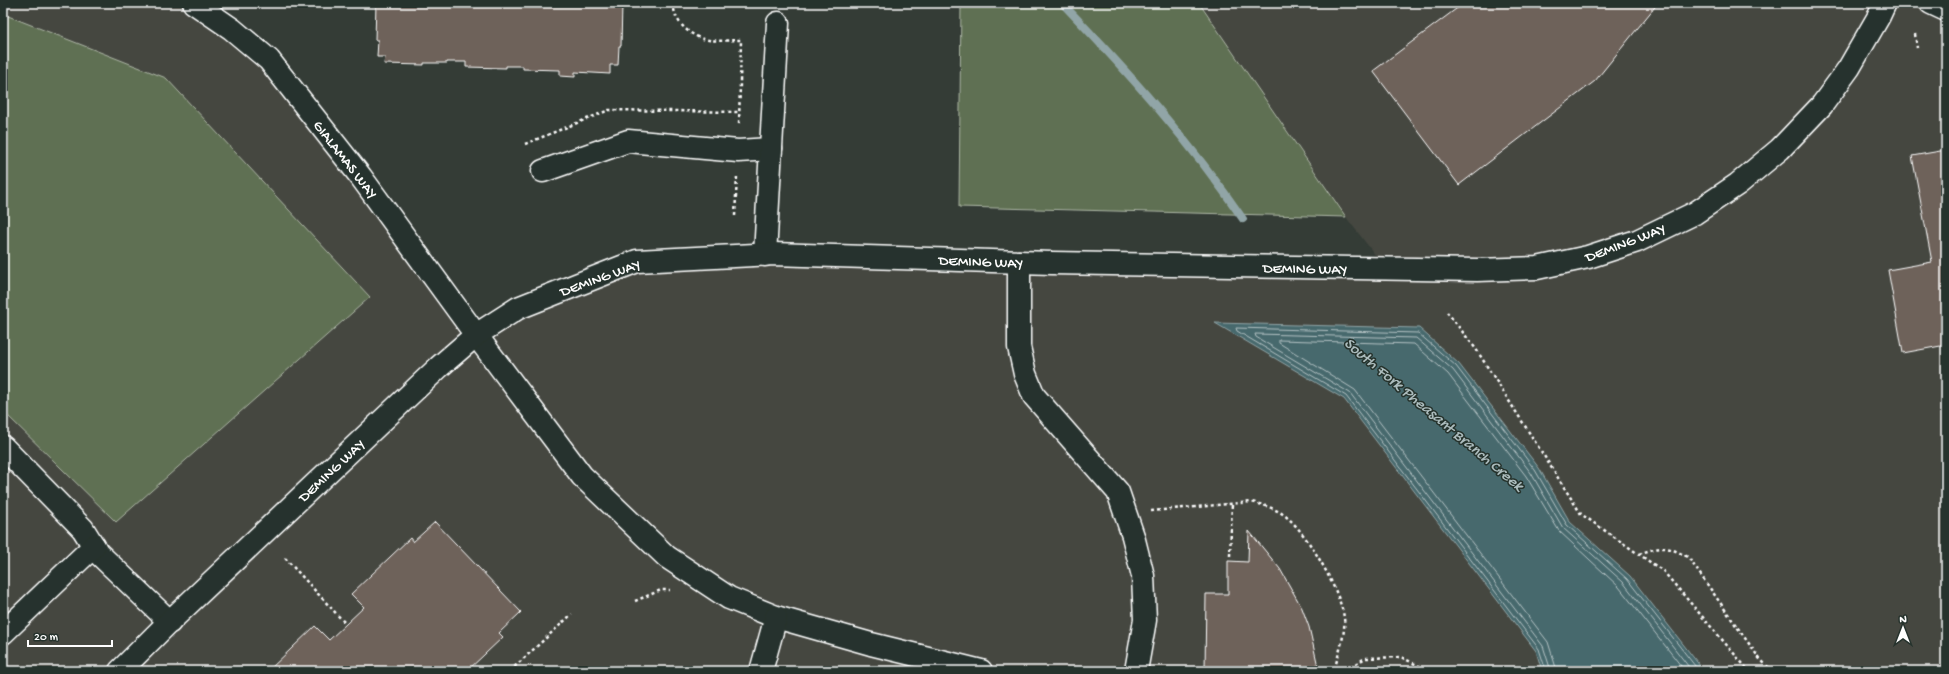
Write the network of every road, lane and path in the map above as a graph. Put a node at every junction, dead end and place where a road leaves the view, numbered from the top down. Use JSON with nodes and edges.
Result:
{"nodes":[{"id":1,"x":194,"y":3,"type":"edge"},
{"id":2,"x":674,"y":3,"type":"edge"},
{"id":3,"x":1885,"y":3,"type":"edge"},
{"id":4,"x":1931,"y":3,"type":"edge"},
{"id":5,"x":1946,"y":10,"type":"edge"},
{"id":6,"x":778,"y":23,"type":"dead end"},
{"id":7,"x":1915,"y":34,"type":"dead end"},
{"id":8,"x":1917,"y":48,"type":"dead end"},
{"id":9,"x":771,"y":149,"type":"junction"},
{"id":10,"x":738,"y":151,"type":"junction"},
{"id":11,"x":543,"y":171,"type":"dead end"},
{"id":12,"x":735,"y":216,"type":"dead end"},
{"id":13,"x":765,"y":255,"type":"junction"},
{"id":14,"x":1019,"y":262,"type":"junction"},
{"id":15,"x":1447,"y":312,"type":"dead end"},
{"id":16,"x":476,"y":336,"type":"junction"},
{"id":17,"x":3,"y":447,"type":"edge"},
{"id":18,"x":1232,"y":503,"type":"junction"},
{"id":19,"x":1144,"y":511,"type":"dead end"},
{"id":20,"x":94,"y":546,"type":"junction"},
{"id":21,"x":1638,"y":554,"type":"junction"},
{"id":22,"x":1230,"y":556,"type":"dead end"},
{"id":23,"x":285,"y":558,"type":"dead end"},
{"id":24,"x":572,"y":614,"type":"dead end"},
{"id":25,"x":776,"y":617,"type":"junction"},
{"id":26,"x":170,"y":622,"type":"junction"},
{"id":27,"x":344,"y":622,"type":"dead end"},
{"id":28,"x":3,"y":633,"type":"edge"},
{"id":29,"x":1818,"y":670,"type":"dead end"},
{"id":30,"x":120,"y":671,"type":"edge"},
{"id":31,"x":510,"y":671,"type":"edge"},
{"id":32,"x":761,"y":671,"type":"edge"},
{"id":33,"x":981,"y":671,"type":"edge"},
{"id":34,"x":1136,"y":671,"type":"edge"},
{"id":35,"x":1334,"y":671,"type":"edge"},
{"id":36,"x":1346,"y":671,"type":"edge"},
{"id":37,"x":1429,"y":671,"type":"edge"},
{"id":38,"x":1749,"y":671,"type":"edge"},
{"id":39,"x":1775,"y":671,"type":"edge"},
{"id":40,"x":1812,"y":671,"type":"edge"}],
"edges":[{"from":1,"to":16,"type":"street","name":"GIALAMAS WAY"},
{"from":2,"to":10,"type":"path"},
{"from":3,"to":14,"type":"street","name":"DEMING WAY"},
{"from":4,"to":5,"type":"street"},
{"from":6,"to":9,"type":"street"},
{"from":7,"to":8,"type":"path"},
{"from":9,"to":10,"type":"street"},
{"from":9,"to":13,"type":"street"},
{"from":10,"to":11,"type":"street"},
{"from":10,"to":12,"type":"path"},
{"from":13,"to":14,"type":"street","name":"DEMING WAY"},
{"from":13,"to":16,"type":"street","name":"DEMING WAY"},
{"from":14,"to":34,"type":"street"},
{"from":15,"to":21,"type":"path"},
{"from":16,"to":25,"type":"street","name":"GIALAMAS WAY"},
{"from":16,"to":26,"type":"street","name":"DEMING WAY"},
{"from":17,"to":20,"type":"street"},
{"from":18,"to":19,"type":"path"},
{"from":18,"to":22,"type":"path"},
{"from":18,"to":35,"type":"path"},
{"from":20,"to":26,"type":"street"},
{"from":20,"to":28,"type":"street"},
{"from":21,"to":38,"type":"path"},
{"from":21,"to":39,"type":"path"},
{"from":23,"to":27,"type":"path"},
{"from":24,"to":31,"type":"path"},
{"from":25,"to":32,"type":"street"},
{"from":25,"to":33,"type":"street","name":"GIALAMAS WAY"},
{"from":26,"to":30,"type":"street","name":"DEMING WAY"},
{"from":29,"to":40,"type":"path"},
{"from":36,"to":37,"type":"path"}]}
